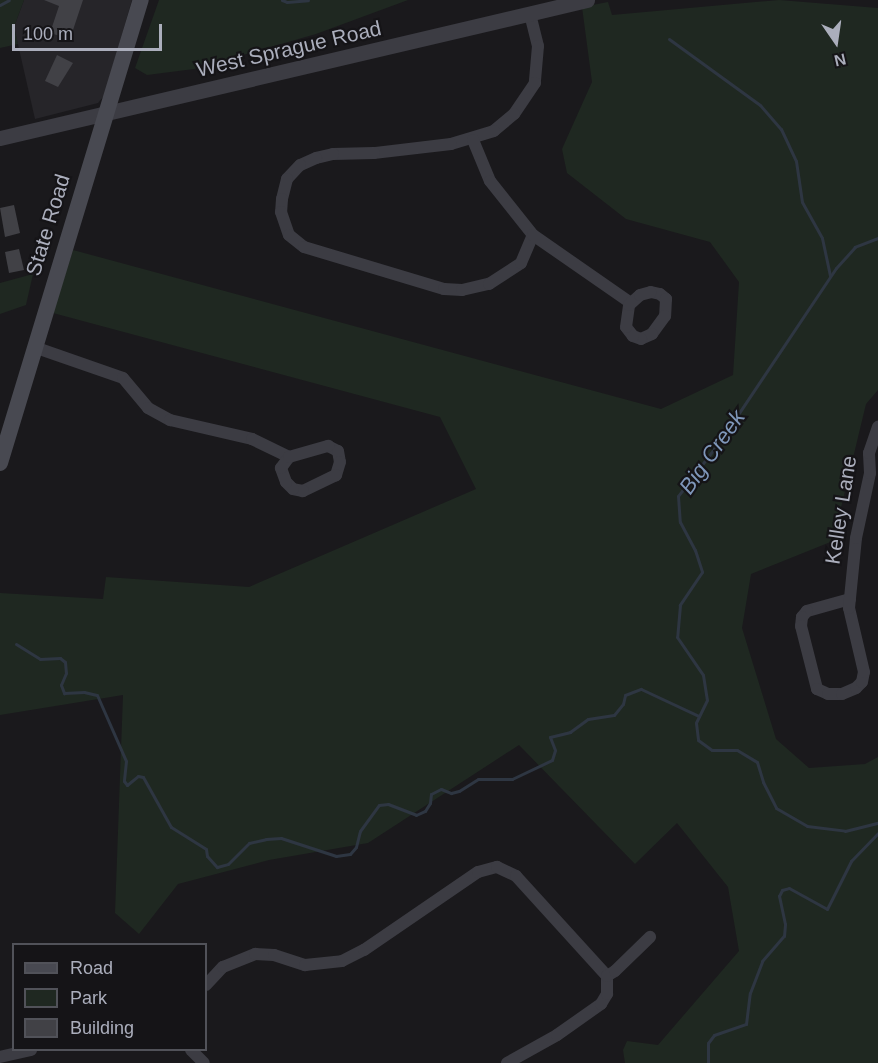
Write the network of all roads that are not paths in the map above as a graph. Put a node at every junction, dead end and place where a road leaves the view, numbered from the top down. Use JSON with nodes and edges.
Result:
{"nodes":[{"id":1,"x":141,"y":0,"type":"edge"},
{"id":2,"x":587,"y":0,"type":"edge"},
{"id":3,"x":530,"y":14,"type":"junction"},
{"id":4,"x":104,"y":115,"type":"junction"},
{"id":5,"x":0,"y":138,"type":"edge"},
{"id":6,"x":473,"y":140,"type":"junction"},
{"id":7,"x":533,"y":235,"type":"junction"},
{"id":8,"x":631,"y":303,"type":"dead end"},
{"id":9,"x":34,"y":347,"type":"junction"},
{"id":10,"x":878,"y":427,"type":"edge"},
{"id":11,"x":289,"y":457,"type":"junction"},
{"id":12,"x":0,"y":463,"type":"edge"},
{"id":13,"x":850,"y":599,"type":"junction"},
{"id":14,"x":650,"y":937,"type":"dead end"},
{"id":15,"x":607,"y":976,"type":"junction"},
{"id":16,"x":207,"y":984,"type":"edge"},
{"id":17,"x":27,"y":1051,"type":"edge"},
{"id":18,"x":192,"y":1051,"type":"edge"},
{"id":19,"x":0,"y":1057,"type":"edge"},
{"id":20,"x":204,"y":1063,"type":"edge"},
{"id":21,"x":507,"y":1063,"type":"edge"}],
"edges":[{"from":1,"to":4,"type":"main road","name":"State Road"},
{"from":2,"to":3,"type":"street","name":"West Sprague Road"},
{"from":3,"to":4,"type":"street","name":"West Sprague Road"},
{"from":3,"to":6,"type":"street"},
{"from":4,"to":5,"type":"street","name":"West Sprague Road"},
{"from":4,"to":9,"type":"main road","name":"State Road"},
{"from":6,"to":7,"type":"street"},
{"from":6,"to":7,"type":"street"},
{"from":7,"to":8,"type":"street"},
{"from":9,"to":11,"type":"street"},
{"from":9,"to":12,"type":"main road","name":"State Road"},
{"from":10,"to":13,"type":"street","name":"Kelley Lane"},
{"from":11,"to":11,"type":"street"},
{"from":13,"to":13,"type":"street","name":"Kelley Lane"},
{"from":14,"to":15,"type":"street"},
{"from":15,"to":16,"type":"street"},
{"from":15,"to":21,"type":"street"},
{"from":17,"to":19,"type":"street"},
{"from":18,"to":20,"type":"street"}]}
